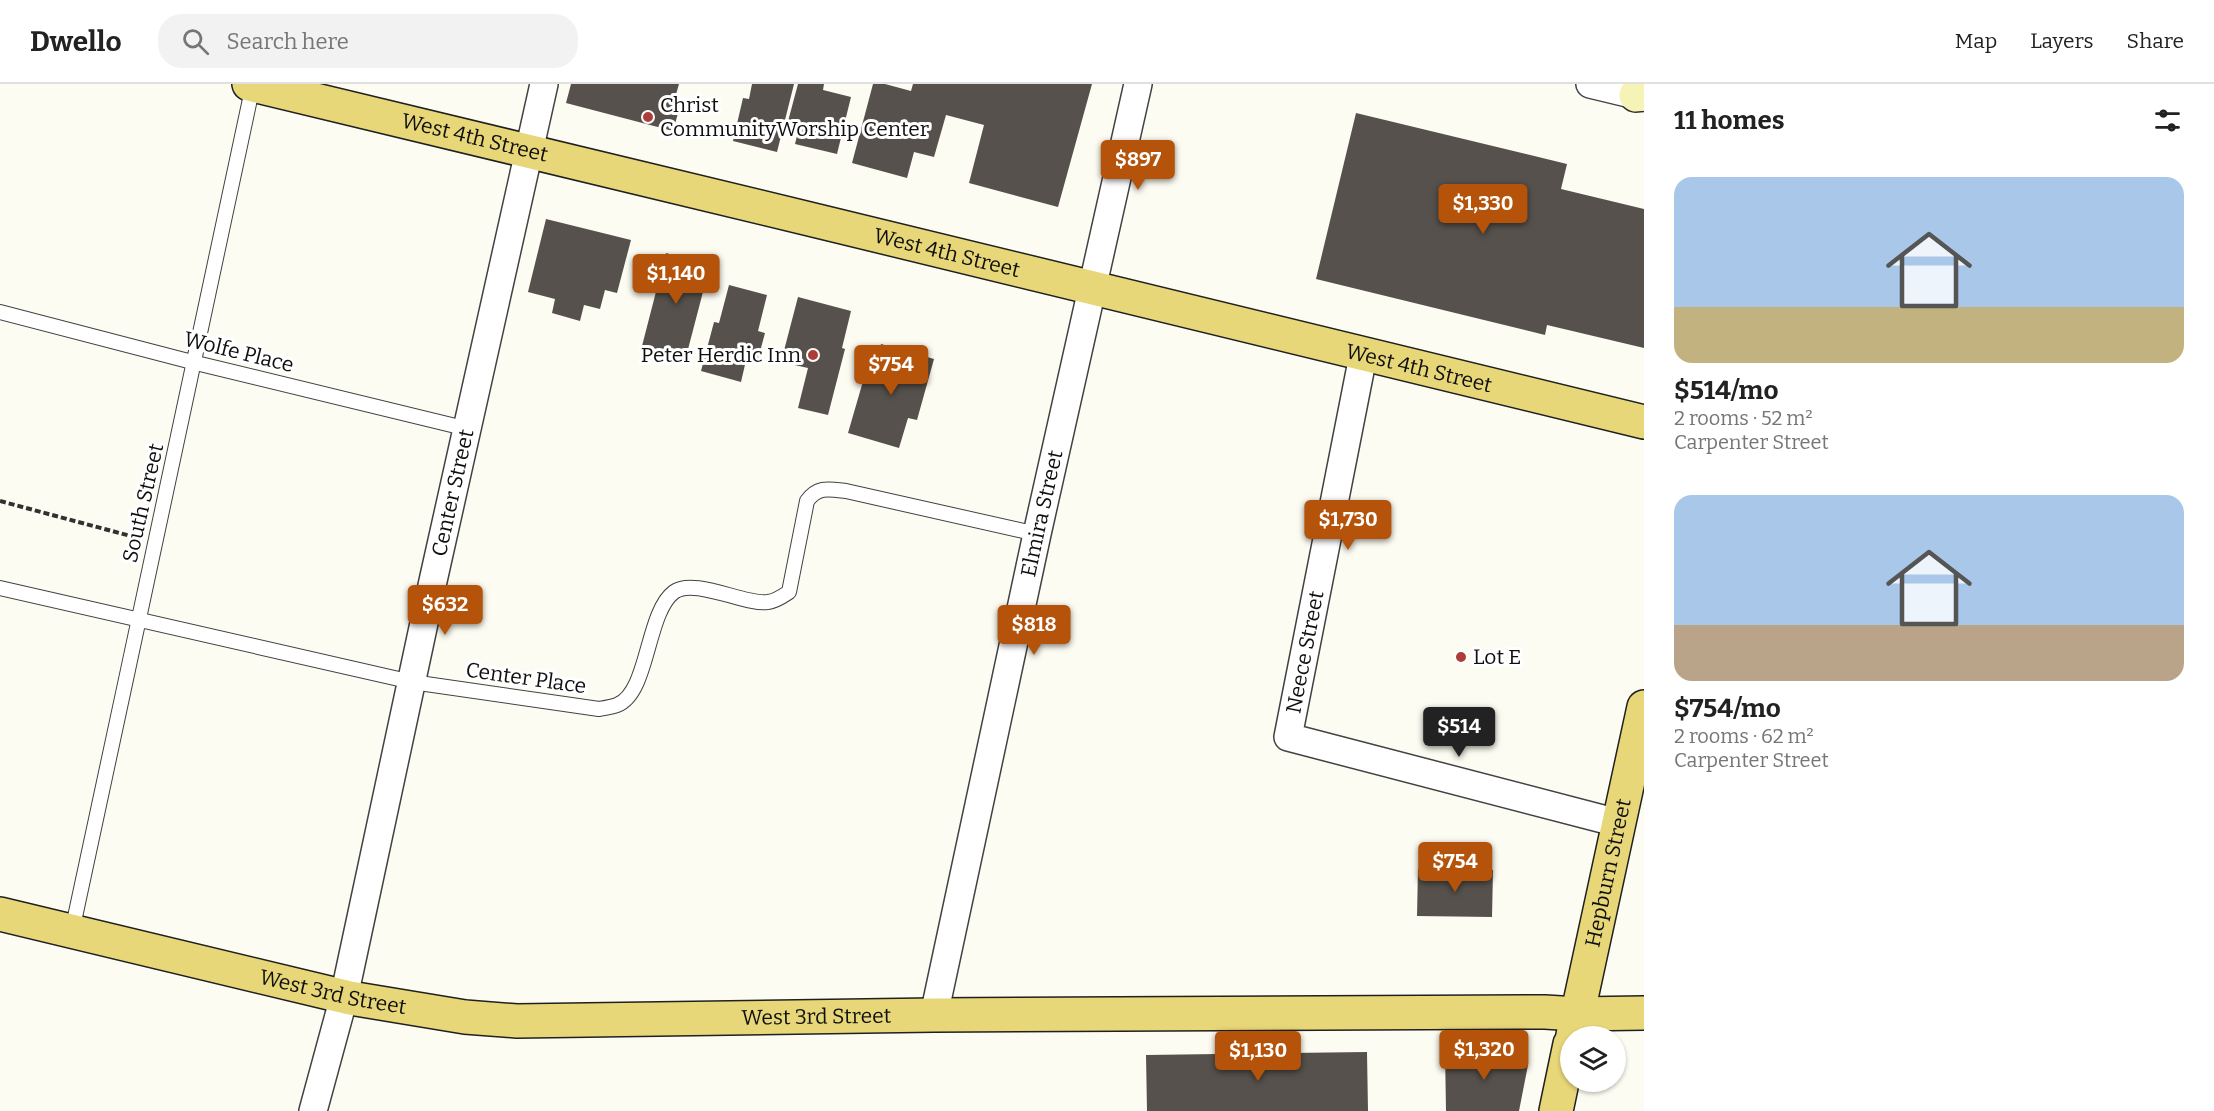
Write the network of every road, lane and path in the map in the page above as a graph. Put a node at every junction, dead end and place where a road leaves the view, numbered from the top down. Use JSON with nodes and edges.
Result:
{"nodes":[{"id":1,"x":252,"y":84,"type":"edge"},
{"id":2,"x":544,"y":84,"type":"edge"},
{"id":3,"x":1138,"y":84,"type":"edge"},
{"id":4,"x":1590,"y":84,"type":"edge"},
{"id":5,"x":1641,"y":95,"type":"edge"},
{"id":6,"x":530,"y":150,"type":"junction"},
{"id":7,"x":1093,"y":288,"type":"junction"},
{"id":8,"x":0,"y":312,"type":"edge"},
{"id":9,"x":1363,"y":356,"type":"junction"},
{"id":10,"x":196,"y":363,"type":"junction"},
{"id":11,"x":1644,"y":422,"type":"edge"},
{"id":12,"x":468,"y":429,"type":"junction"},
{"id":13,"x":0,"y":501,"type":"edge"},
{"id":14,"x":1036,"y":534,"type":"junction"},
{"id":15,"x":155,"y":543,"type":"junction"},
{"id":16,"x":0,"y":588,"type":"edge"},
{"id":17,"x":139,"y":618,"type":"junction"},
{"id":18,"x":412,"y":682,"type":"junction"},
{"id":19,"x":1644,"y":707,"type":"edge"},
{"id":20,"x":1618,"y":823,"type":"junction"},
{"id":21,"x":0,"y":914,"type":"edge"},
{"id":22,"x":72,"y":931,"type":"junction"},
{"id":23,"x":344,"y":997,"type":"junction"},
{"id":24,"x":1644,"y":1013,"type":"edge"},
{"id":25,"x":934,"y":1015,"type":"junction"},
{"id":26,"x":1561,"y":1026,"type":"edge"},
{"id":27,"x":1574,"y":1026,"type":"edge"},
{"id":28,"x":1595,"y":1026,"type":"edge"},
{"id":29,"x":1560,"y":1092,"type":"edge"},
{"id":30,"x":313,"y":1111,"type":"edge"},
{"id":31,"x":1556,"y":1111,"type":"edge"}],
"edges":[{"from":1,"to":6,"type":"main road","name":"West 4th Street"},
{"from":1,"to":10,"type":"lane","name":"South Street"},
{"from":2,"to":6,"type":"street","name":"Center Street"},
{"from":3,"to":7,"type":"street","name":"Elmira Street"},
{"from":4,"to":5,"type":"street"},
{"from":6,"to":7,"type":"main road","name":"West 4th Street"},
{"from":6,"to":12,"type":"street","name":"Center Street"},
{"from":7,"to":9,"type":"main road","name":"West 4th Street"},
{"from":7,"to":14,"type":"street","name":"Elmira Street"},
{"from":8,"to":10,"type":"lane","name":"Wolfe Place"},
{"from":9,"to":11,"type":"main road","name":"West 4th Street"},
{"from":9,"to":20,"type":"street","name":"Neece Street"},
{"from":10,"to":12,"type":"lane","name":"Wolfe Place"},
{"from":10,"to":15,"type":"lane","name":"South Street"},
{"from":12,"to":18,"type":"street","name":"Center Street"},
{"from":13,"to":15,"type":"path"},
{"from":14,"to":18,"type":"lane","name":"Center Place"},
{"from":14,"to":25,"type":"street","name":"Elmira Street"},
{"from":15,"to":17,"type":"lane","name":"South Street"},
{"from":16,"to":17,"type":"lane","name":"Center Place"},
{"from":17,"to":18,"type":"lane","name":"Center Place"},
{"from":17,"to":22,"type":"lane","name":"South Street"},
{"from":18,"to":23,"type":"street","name":"Center Street"},
{"from":19,"to":20,"type":"main road","name":"Hepburn Street"},
{"from":20,"to":27,"type":"main road","name":"Hepburn Street"},
{"from":21,"to":22,"type":"main road","name":"West 3rd Street"},
{"from":22,"to":23,"type":"main road","name":"West 3rd Street"},
{"from":23,"to":25,"type":"main road","name":"West 3rd Street"},
{"from":23,"to":30,"type":"street","name":"Center Street"},
{"from":24,"to":28,"type":"main road","name":"West 3rd Street"},
{"from":25,"to":26,"type":"main road","name":"West 3rd Street"},
{"from":29,"to":31,"type":"main road","name":"Hepburn Street"}]}
